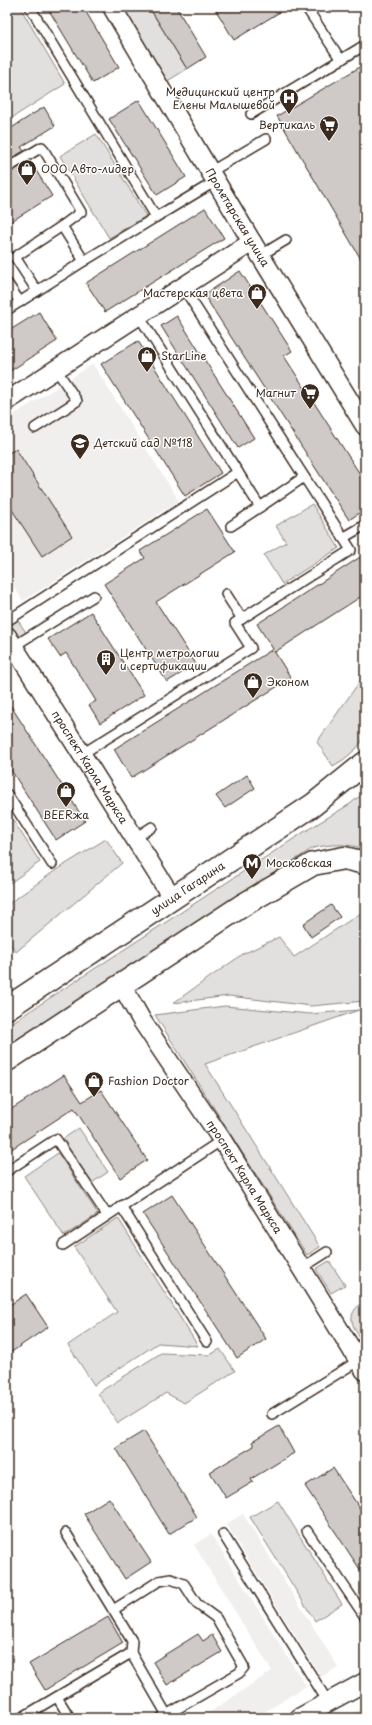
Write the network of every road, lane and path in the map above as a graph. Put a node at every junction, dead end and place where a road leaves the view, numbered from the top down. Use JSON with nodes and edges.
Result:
{"nodes":[{"id":1,"x":30,"y":7,"type":"edge"},
{"id":2,"x":112,"y":7,"type":"edge"},
{"id":3,"x":306,"y":7,"type":"edge"},
{"id":4,"x":365,"y":45,"type":"edge"},
{"id":5,"x":341,"y":60,"type":"junction"},
{"id":6,"x":251,"y":114,"type":"dead end"},
{"id":7,"x":266,"y":139,"type":"dead end"},
{"id":8,"x":7,"y":168,"type":"edge"},
{"id":9,"x":213,"y":176,"type":"junction"},
{"id":10,"x":156,"y":217,"type":"junction"},
{"id":11,"x":62,"y":226,"type":"junction"},
{"id":12,"x":286,"y":240,"type":"dead end"},
{"id":13,"x":257,"y":249,"type":"junction"},
{"id":14,"x":84,"y":261,"type":"junction"},
{"id":15,"x":7,"y":283,"type":"edge"},
{"id":16,"x":183,"y":287,"type":"junction"},
{"id":17,"x":37,"y":291,"type":"junction"},
{"id":18,"x":20,"y":302,"type":"junction"},
{"id":19,"x":7,"y":310,"type":"edge"},
{"id":20,"x":139,"y":316,"type":"junction"},
{"id":21,"x":56,"y":369,"type":"junction"},
{"id":22,"x":7,"y":400,"type":"edge"},
{"id":23,"x":365,"y":426,"type":"edge"},
{"id":24,"x":35,"y":428,"type":"dead end"},
{"id":25,"x":238,"y":472,"type":"junction"},
{"id":26,"x":304,"y":477,"type":"junction"},
{"id":27,"x":260,"y":507,"type":"junction"},
{"id":28,"x":365,"y":525,"type":"edge"},
{"id":29,"x":231,"y":526,"type":"dead end"},
{"id":30,"x":343,"y":538,"type":"junction"},
{"id":31,"x":226,"y":594,"type":"dead end"},
{"id":32,"x":94,"y":596,"type":"dead end"},
{"id":33,"x":242,"y":619,"type":"junction"},
{"id":34,"x":7,"y":620,"type":"edge"},
{"id":35,"x":10,"y":641,"type":"edge"},
{"id":36,"x":82,"y":754,"type":"junction"},
{"id":37,"x":365,"y":763,"type":"edge"},
{"id":38,"x":7,"y":794,"type":"edge"},
{"id":39,"x":152,"y":827,"type":"dead end"},
{"id":40,"x":135,"y":838,"type":"junction"},
{"id":41,"x":365,"y":863,"type":"edge"},
{"id":42,"x":52,"y":864,"type":"dead end"},
{"id":43,"x":173,"y":899,"type":"junction"},
{"id":44,"x":121,"y":984,"type":"junction"},
{"id":45,"x":7,"y":1008,"type":"edge"},
{"id":46,"x":7,"y":1060,"type":"edge"},
{"id":47,"x":222,"y":1140,"type":"junction"},
{"id":48,"x":7,"y":1171,"type":"edge"},
{"id":49,"x":121,"y":1206,"type":"junction"},
{"id":50,"x":107,"y":1215,"type":"junction"},
{"id":51,"x":63,"y":1245,"type":"dead end"},
{"id":52,"x":327,"y":1252,"type":"dead end"},
{"id":53,"x":302,"y":1268,"type":"junction"},
{"id":54,"x":207,"y":1342,"type":"dead end"},
{"id":55,"x":362,"y":1366,"type":"edge"},
{"id":56,"x":272,"y":1414,"type":"dead end"},
{"id":57,"x":307,"y":1531,"type":"dead end"},
{"id":58,"x":66,"y":1533,"type":"dead end"},
{"id":59,"x":222,"y":1534,"type":"dead end"},
{"id":60,"x":113,"y":1610,"type":"junction"},
{"id":61,"x":365,"y":1617,"type":"edge"},
{"id":62,"x":131,"y":1653,"type":"junction"},
{"id":63,"x":365,"y":1682,"type":"edge"},
{"id":64,"x":57,"y":1697,"type":"junction"},
{"id":65,"x":328,"y":1702,"type":"junction"},
{"id":66,"x":164,"y":1716,"type":"edge"},
{"id":67,"x":22,"y":1718,"type":"edge"},
{"id":68,"x":70,"y":1718,"type":"edge"},
{"id":69,"x":298,"y":1718,"type":"edge"}],
"edges":[{"from":1,"to":10,"type":"lane"},
{"from":2,"to":9,"type":"street","name":"Пролетарская улица"},
{"from":3,"to":5,"type":"lane"},
{"from":4,"to":5,"type":"lane"},
{"from":5,"to":6,"type":"lane"},
{"from":7,"to":9,"type":"lane"},
{"from":8,"to":11,"type":"lane"},
{"from":9,"to":10,"type":"lane"},
{"from":9,"to":13,"type":"street","name":"Пролетарская улица"},
{"from":10,"to":14,"type":"lane"},
{"from":11,"to":14,"type":"lane"},
{"from":11,"to":17,"type":"lane"},
{"from":12,"to":13,"type":"lane"},
{"from":13,"to":16,"type":"street"},
{"from":13,"to":23,"type":"street","name":"Пролетарская улица"},
{"from":14,"to":17,"type":"lane"},
{"from":15,"to":18,"type":"lane"},
{"from":16,"to":20,"type":"street"},
{"from":16,"to":26,"type":"lane"},
{"from":17,"to":18,"type":"lane"},
{"from":18,"to":19,"type":"lane"},
{"from":20,"to":21,"type":"street"},
{"from":20,"to":25,"type":"lane"},
{"from":21,"to":22,"type":"street"},
{"from":21,"to":24,"type":"lane"},
{"from":25,"to":27,"type":"lane"},
{"from":25,"to":34,"type":"lane"},
{"from":26,"to":27,"type":"lane"},
{"from":26,"to":30,"type":"lane"},
{"from":27,"to":29,"type":"lane"},
{"from":28,"to":30,"type":"lane"},
{"from":30,"to":33,"type":"lane"},
{"from":31,"to":33,"type":"lane"},
{"from":32,"to":35,"type":"lane"},
{"from":33,"to":36,"type":"lane"},
{"from":35,"to":36,"type":"street","name":"проспект Карла Маркса"},
{"from":36,"to":40,"type":"street","name":"проспект Карла Маркса"},
{"from":37,"to":43,"type":"main road","name":"улица Гагарина"},
{"from":38,"to":42,"type":"lane"},
{"from":39,"to":40,"type":"lane"},
{"from":40,"to":43,"type":"street","name":"проспект Карла Маркса"},
{"from":41,"to":44,"type":"main road"},
{"from":43,"to":45,"type":"main road","name":"улица Гагарина"},
{"from":44,"to":46,"type":"main road"},
{"from":44,"to":47,"type":"street","name":"проспект Карла Маркса"},
{"from":47,"to":49,"type":"lane"},
{"from":47,"to":53,"type":"street","name":"проспект Карла Маркса"},
{"from":48,"to":50,"type":"lane"},
{"from":49,"to":50,"type":"lane"},
{"from":49,"to":54,"type":"lane"},
{"from":50,"to":51,"type":"lane"},
{"from":52,"to":53,"type":"lane"},
{"from":53,"to":55,"type":"street","name":"проспект Карла Маркса"},
{"from":55,"to":56,"type":"lane"},
{"from":57,"to":61,"type":"lane"},
{"from":58,"to":60,"type":"lane"},
{"from":59,"to":65,"type":"lane"},
{"from":60,"to":62,"type":"lane"},
{"from":60,"to":66,"type":"lane"},
{"from":62,"to":64,"type":"lane"},
{"from":62,"to":66,"type":"lane"},
{"from":63,"to":65,"type":"street"},
{"from":64,"to":67,"type":"lane"},
{"from":64,"to":68,"type":"lane"},
{"from":65,"to":69,"type":"street"}]}
